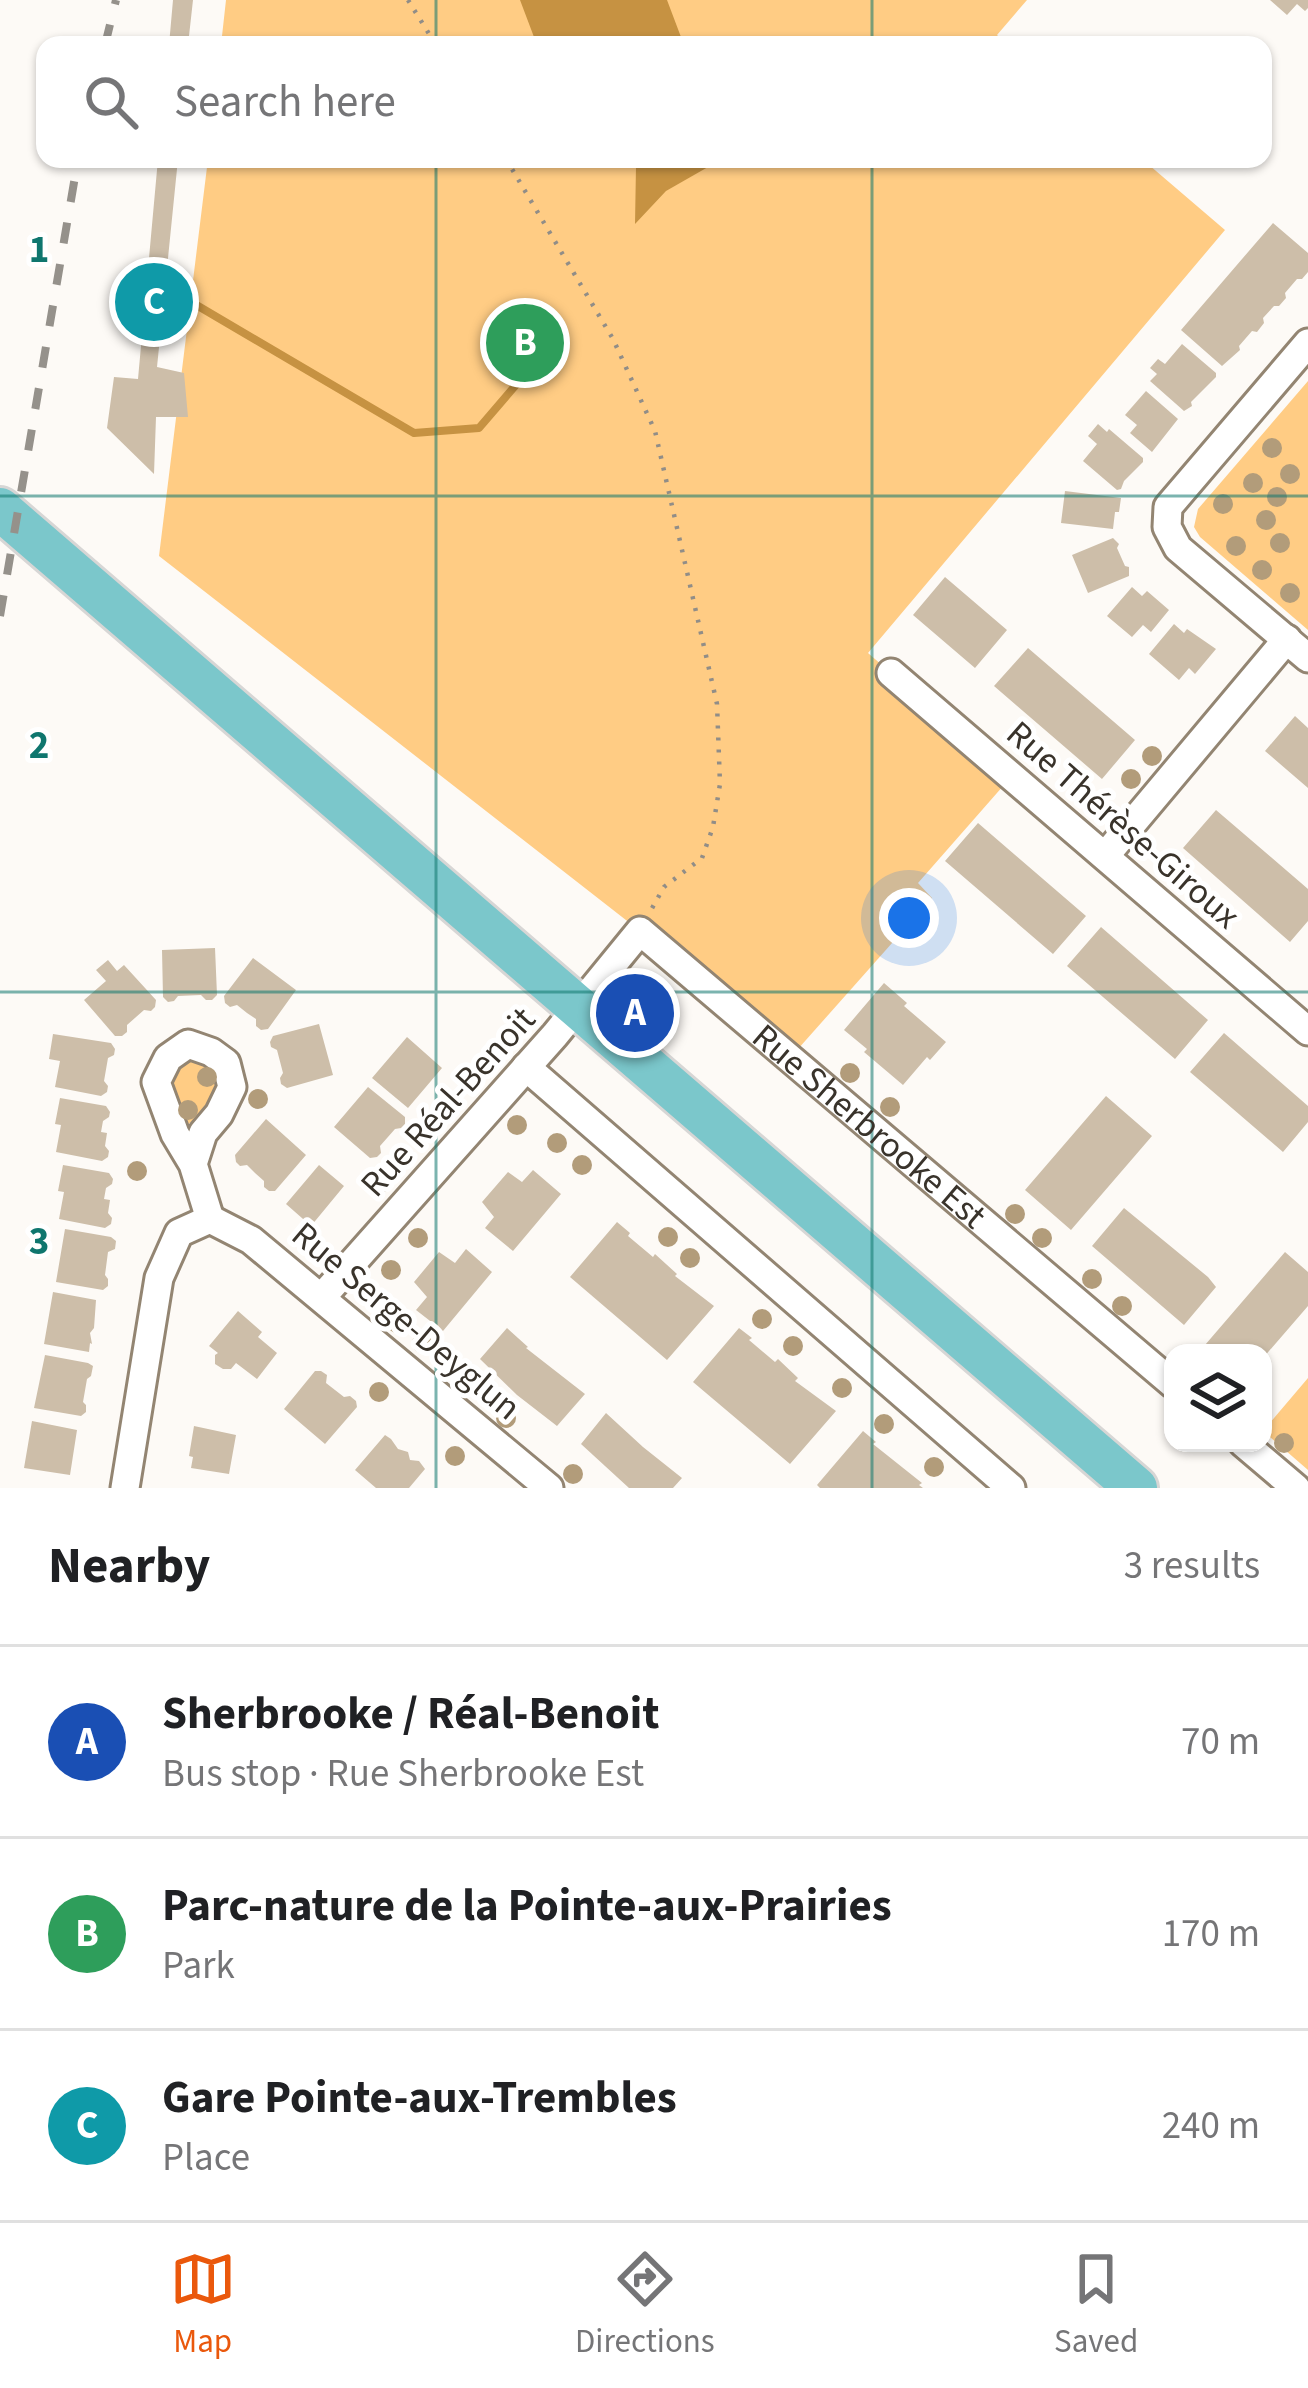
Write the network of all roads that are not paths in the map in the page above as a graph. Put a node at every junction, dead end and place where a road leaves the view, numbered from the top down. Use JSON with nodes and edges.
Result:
{"nodes":[{"id":1,"x":1308,"y":343,"type":"edge"},
{"id":2,"x":0,"y":509,"type":"edge"},
{"id":3,"x":1297,"y":649,"type":"edge"},
{"id":4,"x":891,"y":674,"type":"dead end"},
{"id":5,"x":1105,"y":856,"type":"junction"},
{"id":6,"x":579,"y":1008,"type":"junction"},
{"id":7,"x":1308,"y":1031,"type":"edge"},
{"id":8,"x":526,"y":1067,"type":"junction"},
{"id":9,"x":193,"y":1165,"type":"dead end"},
{"id":10,"x":211,"y":1219,"type":"junction"},
{"id":11,"x":322,"y":1297,"type":"junction"},
{"id":12,"x":1164,"y":1376,"type":"edge"},
{"id":13,"x":1254,"y":1452,"type":"edge"},
{"id":14,"x":125,"y":1488,"type":"edge"},
{"id":15,"x":550,"y":1488,"type":"edge"},
{"id":16,"x":1011,"y":1488,"type":"edge"},
{"id":17,"x":1136,"y":1488,"type":"edge"},
{"id":18,"x":1296,"y":1488,"type":"edge"}],
"edges":[{"from":1,"to":3,"type":"street"},
{"from":2,"to":6,"type":"main road"},
{"from":3,"to":5,"type":"street"},
{"from":4,"to":5,"type":"street","name":"Rue Thérèse-Giroux"},
{"from":5,"to":7,"type":"street","name":"Rue Thérèse-Giroux"},
{"from":6,"to":8,"type":"street","name":"Rue Réal-Benoit"},
{"from":6,"to":12,"type":"street","name":"Rue Sherbrooke Est"},
{"from":6,"to":17,"type":"main road"},
{"from":8,"to":11,"type":"street","name":"Rue Réal-Benoit"},
{"from":8,"to":16,"type":"street"},
{"from":9,"to":10,"type":"street"},
{"from":10,"to":11,"type":"street","name":"Rue Serge-Deyglun"},
{"from":10,"to":14,"type":"street"},
{"from":11,"to":15,"type":"street","name":"Rue Serge-Deyglun"},
{"from":13,"to":18,"type":"street"}]}
